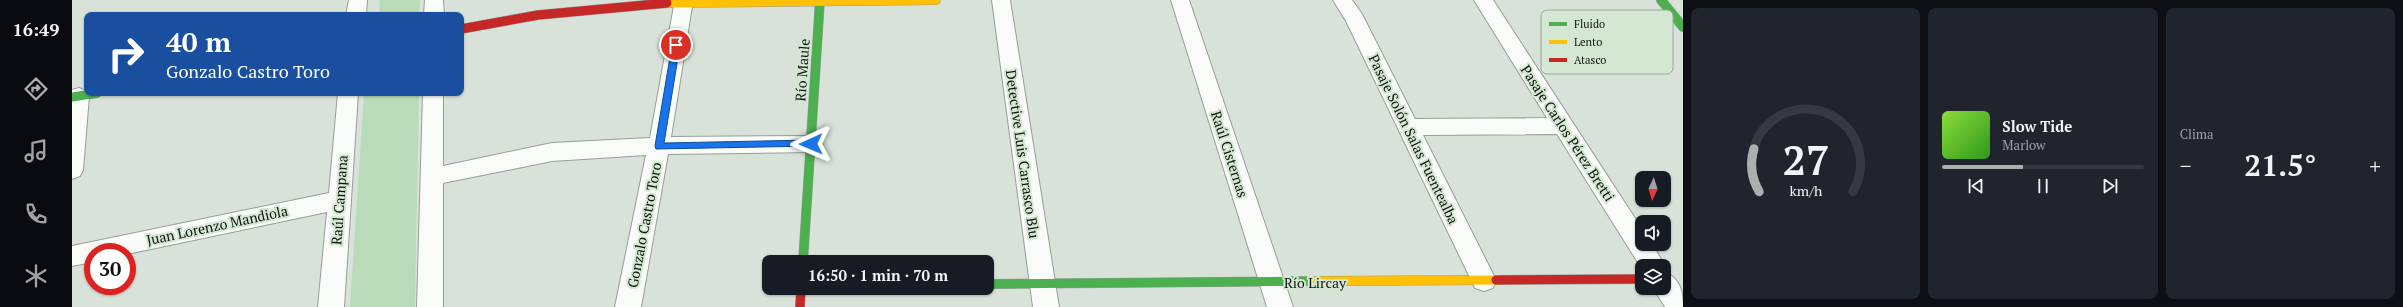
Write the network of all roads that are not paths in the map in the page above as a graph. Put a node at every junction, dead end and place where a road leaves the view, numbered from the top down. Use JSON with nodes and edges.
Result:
{"nodes":[{"id":1,"x":358,"y":0,"type":"edge"},
{"id":2,"x":434,"y":0,"type":"edge"},
{"id":3,"x":684,"y":0,"type":"edge"},
{"id":4,"x":820,"y":0,"type":"edge"},
{"id":5,"x":936,"y":0,"type":"edge"},
{"id":6,"x":1001,"y":0,"type":"edge"},
{"id":7,"x":1180,"y":0,"type":"edge"},
{"id":8,"x":1342,"y":0,"type":"edge"},
{"id":9,"x":1483,"y":0,"type":"edge"},
{"id":10,"x":1661,"y":0,"type":"edge"},
{"id":11,"x":1669,"y":10,"type":"edge"},
{"id":12,"x":356,"y":12,"type":"edge"},
{"id":13,"x":434,"y":12,"type":"edge"},
{"id":14,"x":1673,"y":15,"type":"edge"},
{"id":15,"x":1683,"y":27,"type":"edge"},
{"id":16,"x":464,"y":28,"type":"edge"},
{"id":17,"x":83,"y":96,"type":"edge"},
{"id":18,"x":348,"y":96,"type":"edge"},
{"id":19,"x":432,"y":96,"type":"edge"},
{"id":20,"x":1408,"y":126,"type":"junction"},
{"id":21,"x":1563,"y":126,"type":"junction"},
{"id":22,"x":811,"y":144,"type":"junction"},
{"id":23,"x":659,"y":146,"type":"junction"},
{"id":24,"x":72,"y":170,"type":"edge"},
{"id":25,"x":431,"y":176,"type":"junction"},
{"id":26,"x":340,"y":200,"type":"junction"},
{"id":27,"x":803,"y":255,"type":"edge"},
{"id":28,"x":72,"y":256,"type":"edge"},
{"id":29,"x":1648,"y":259,"type":"edge"},
{"id":30,"x":1635,"y":279,"type":"edge"},
{"id":31,"x":1671,"y":279,"type":"edge"},
{"id":32,"x":1683,"y":279,"type":"edge"},
{"id":33,"x":1484,"y":280,"type":"junction"},
{"id":34,"x":1271,"y":282,"type":"junction"},
{"id":35,"x":994,"y":284,"type":"edge"},
{"id":36,"x":1042,"y":284,"type":"junction"},
{"id":37,"x":1671,"y":294,"type":"edge"},
{"id":38,"x":801,"y":295,"type":"edge"},
{"id":39,"x":331,"y":307,"type":"edge"},
{"id":40,"x":430,"y":307,"type":"edge"},
{"id":41,"x":628,"y":307,"type":"edge"},
{"id":42,"x":800,"y":307,"type":"edge"},
{"id":43,"x":1046,"y":307,"type":"edge"},
{"id":44,"x":1280,"y":307,"type":"edge"},
{"id":45,"x":1679,"y":307,"type":"edge"}],
"edges":[{"from":1,"to":12,"type":"street"},
{"from":2,"to":13,"type":"street"},
{"from":3,"to":4,"type":"street"},
{"from":3,"to":16,"type":"street"},
{"from":3,"to":23,"type":"street","name":"Gonzalo Castro Toro"},
{"from":4,"to":5,"type":"street"},
{"from":4,"to":22,"type":"street","name":"Río Maule"},
{"from":6,"to":36,"type":"street","name":"Detective Luis Carrasco Blu"},
{"from":7,"to":34,"type":"street","name":"Raúl Cisternas"},
{"from":8,"to":20,"type":"street","name":"Pasaje Solón Salas Fuentealba"},
{"from":9,"to":21,"type":"street","name":"Pasaje Carlos Pérez Bretti"},
{"from":10,"to":11,"type":"street"},
{"from":14,"to":15,"type":"street"},
{"from":17,"to":24,"type":"street"},
{"from":18,"to":26,"type":"street","name":"Raúl Campana"},
{"from":19,"to":25,"type":"street"},
{"from":20,"to":21,"type":"street"},
{"from":20,"to":33,"type":"street","name":"Pasaje Solón Salas Fuentealba"},
{"from":21,"to":29,"type":"street","name":"Pasaje Carlos Pérez Bretti"},
{"from":22,"to":23,"type":"street"},
{"from":22,"to":27,"type":"street","name":"Río Maule"},
{"from":23,"to":25,"type":"street"},
{"from":23,"to":41,"type":"street","name":"Gonzalo Castro Toro"},
{"from":25,"to":40,"type":"street"},
{"from":26,"to":28,"type":"street","name":"Juan Lorenzo Mandiola"},
{"from":26,"to":39,"type":"street","name":"Raúl Campana"},
{"from":30,"to":33,"type":"street","name":"Río Lircay"},
{"from":31,"to":32,"type":"street"},
{"from":33,"to":34,"type":"street","name":"Río Lircay"},
{"from":34,"to":36,"type":"street","name":"Río Lircay"},
{"from":34,"to":44,"type":"street","name":"Raúl Cisternas"},
{"from":35,"to":36,"type":"street","name":"Río Lircay"},
{"from":36,"to":43,"type":"street","name":"Detective Luis Carrasco Blu"},
{"from":37,"to":45,"type":"street"},
{"from":38,"to":42,"type":"street"}]}
